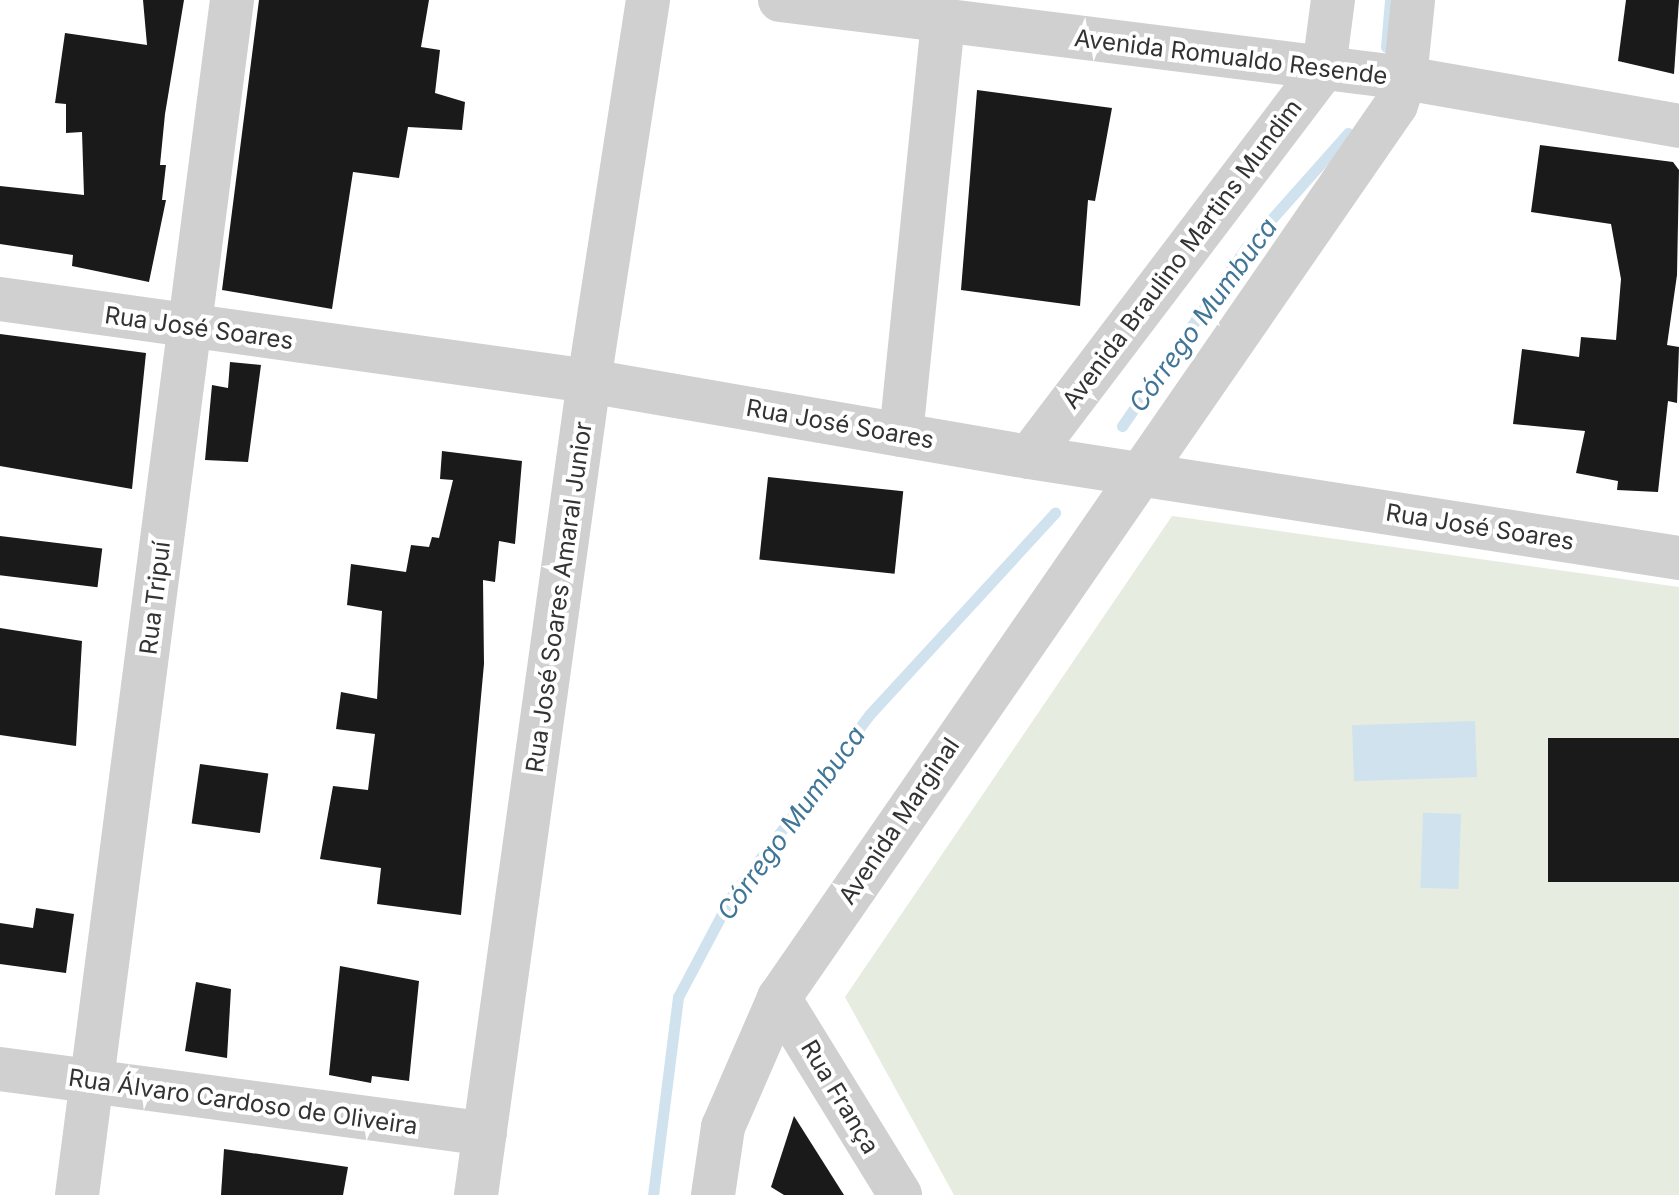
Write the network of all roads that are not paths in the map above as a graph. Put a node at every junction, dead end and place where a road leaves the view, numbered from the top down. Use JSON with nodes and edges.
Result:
{"nodes":[{"id":1,"x":232,"y":0,"type":"edge"},
{"id":2,"x":648,"y":0,"type":"edge"},
{"id":3,"x":780,"y":0,"type":"edge"},
{"id":4,"x":1333,"y":0,"type":"edge"},
{"id":5,"x":1413,"y":0,"type":"edge"},
{"id":6,"x":870,"y":7,"type":"edge"},
{"id":7,"x":943,"y":22,"type":"junction"},
{"id":8,"x":1324,"y":68,"type":"junction"},
{"id":9,"x":1405,"y":78,"type":"junction"},
{"id":10,"x":1679,"y":126,"type":"edge"},
{"id":11,"x":0,"y":299,"type":"edge"},
{"id":12,"x":191,"y":328,"type":"junction"},
{"id":13,"x":589,"y":381,"type":"junction"},
{"id":14,"x":901,"y":435,"type":"junction"},
{"id":15,"x":1029,"y":457,"type":"junction"},
{"id":16,"x":1139,"y":474,"type":"junction"},
{"id":17,"x":1679,"y":558,"type":"edge"},
{"id":18,"x":779,"y":998,"type":"junction"},
{"id":19,"x":0,"y":1069,"type":"edge"},
{"id":20,"x":92,"y":1082,"type":"junction"},
{"id":21,"x":485,"y":1134,"type":"junction"},
{"id":22,"x":77,"y":1195,"type":"edge"},
{"id":23,"x":476,"y":1195,"type":"edge"},
{"id":24,"x":713,"y":1195,"type":"edge"},
{"id":25,"x":900,"y":1195,"type":"edge"}],
"edges":[{"from":1,"to":12,"type":"street","name":"Rua Tripuí"},
{"from":2,"to":13,"type":"street","name":"Rua José Soares Amaral Junior"},
{"from":3,"to":6,"type":"street","name":"Avenida Romualdo Resende"},
{"from":4,"to":8,"type":"street","name":"Avenida Braulino Martins Mundim"},
{"from":5,"to":9,"type":"street"},
{"from":6,"to":7,"type":"street","name":"Avenida Romualdo Resende"},
{"from":7,"to":8,"type":"street","name":"Avenida Romualdo Resende"},
{"from":7,"to":14,"type":"street"},
{"from":8,"to":9,"type":"street","name":"Avenida Romualdo Resende"},
{"from":8,"to":15,"type":"street","name":"Avenida Braulino Martins Mundim"},
{"from":9,"to":10,"type":"street","name":"Avenida Romualdo Resende"},
{"from":9,"to":16,"type":"street"},
{"from":11,"to":12,"type":"street","name":"Rua José Soares"},
{"from":12,"to":13,"type":"street","name":"Rua José Soares"},
{"from":12,"to":20,"type":"street","name":"Rua Tripuí"},
{"from":13,"to":14,"type":"street","name":"Rua José Soares"},
{"from":13,"to":21,"type":"street","name":"Rua José Soares Amaral Junior"},
{"from":14,"to":15,"type":"street","name":"Rua José Soares"},
{"from":15,"to":16,"type":"street","name":"Rua José Soares"},
{"from":16,"to":17,"type":"street","name":"Rua José Soares"},
{"from":16,"to":18,"type":"street","name":"Avenida Marginal"},
{"from":18,"to":24,"type":"street","name":"Avenida Marginal"},
{"from":18,"to":25,"type":"street","name":"Rua França"},
{"from":19,"to":20,"type":"street","name":"Rua Álvaro Cardoso de Oliveira"},
{"from":20,"to":21,"type":"street","name":"Rua Álvaro Cardoso de Oliveira"},
{"from":20,"to":22,"type":"street","name":"Rua Tripuí"},
{"from":21,"to":23,"type":"street","name":"Rua José Soares Amaral Junior"}]}
